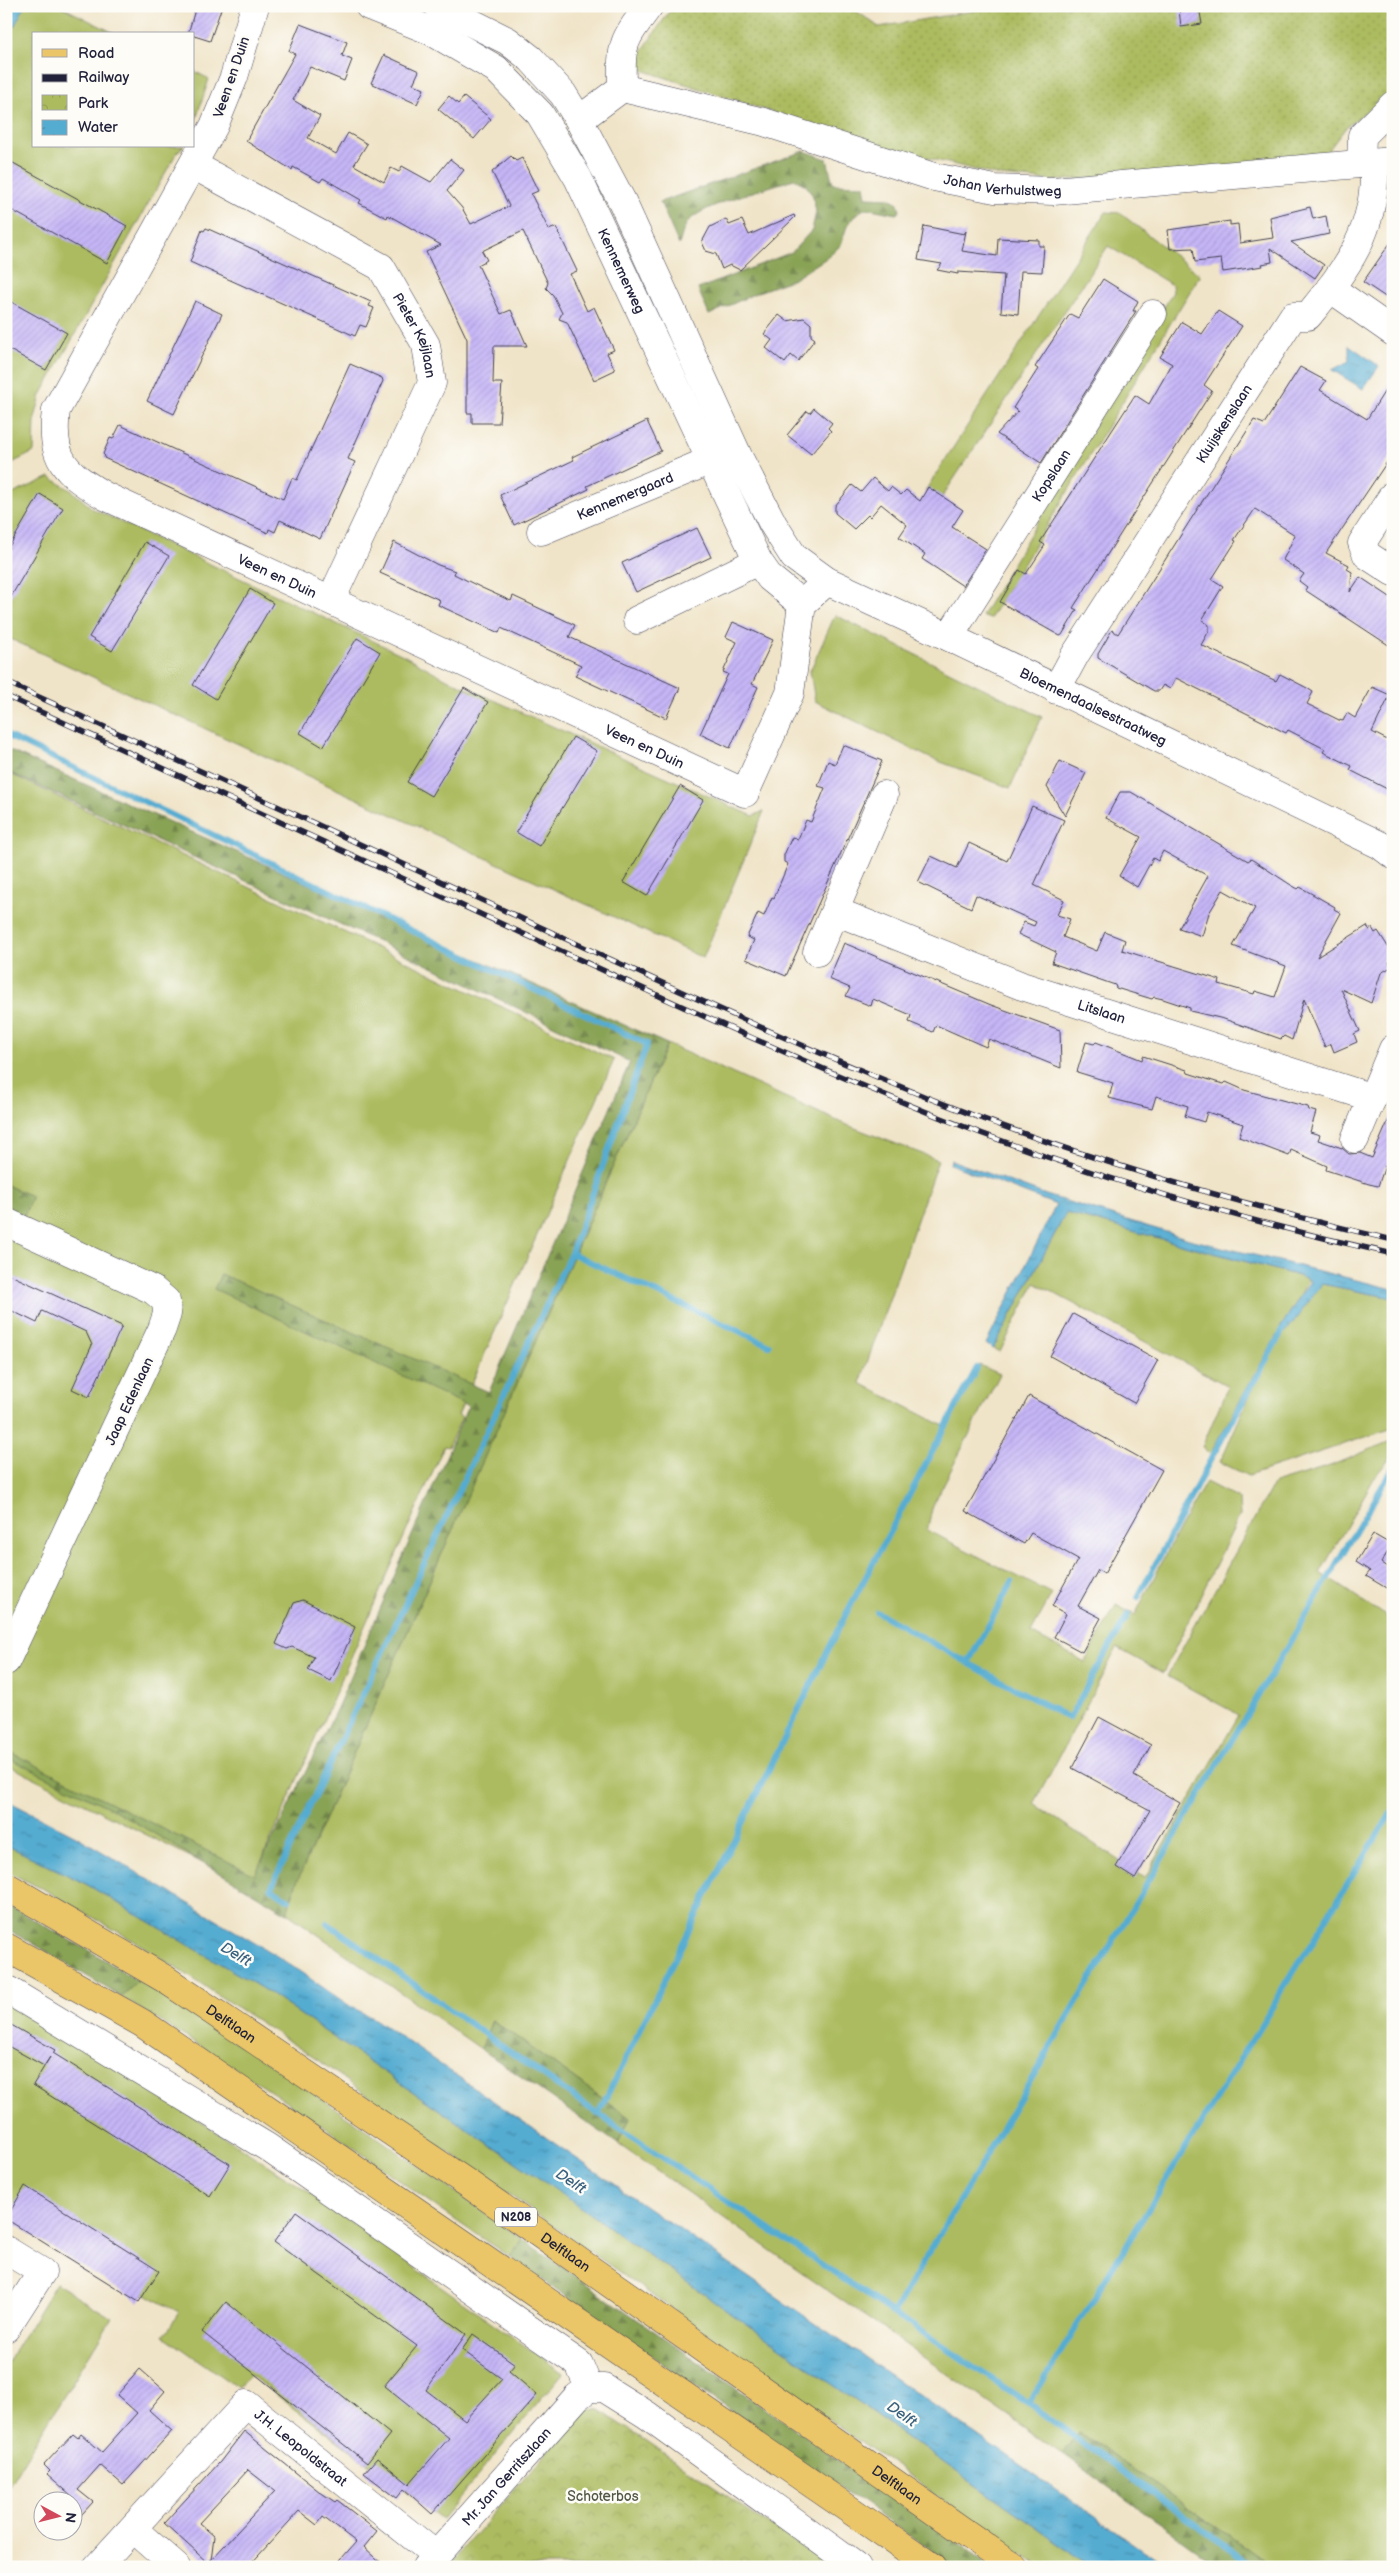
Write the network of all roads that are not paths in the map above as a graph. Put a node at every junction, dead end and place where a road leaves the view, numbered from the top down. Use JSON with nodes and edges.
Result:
{"nodes":[{"id":1,"x":255,"y":6,"type":"edge"},
{"id":2,"x":369,"y":6,"type":"edge"},
{"id":3,"x":438,"y":6,"type":"edge"},
{"id":4,"x":649,"y":6,"type":"edge"},
{"id":5,"x":622,"y":88,"type":"junction"},
{"id":6,"x":1393,"y":105,"type":"edge"},
{"id":7,"x":579,"y":120,"type":"junction"},
{"id":8,"x":1376,"y":163,"type":"edge"},
{"id":9,"x":193,"y":165,"type":"junction"},
{"id":10,"x":1330,"y":288,"type":"junction"},
{"id":11,"x":1153,"y":314,"type":"dead end"},
{"id":12,"x":1393,"y":332,"type":"edge"},
{"id":13,"x":709,"y":461,"type":"junction"},
{"id":14,"x":1393,"y":495,"type":"edge"},
{"id":15,"x":541,"y":531,"type":"dead end"},
{"id":16,"x":794,"y":557,"type":"joint"},
{"id":17,"x":758,"y":561,"type":"junction"},
{"id":18,"x":1393,"y":572,"type":"edge"},
{"id":19,"x":827,"y":581,"type":"junction"},
{"id":20,"x":331,"y":600,"type":"junction"},
{"id":21,"x":802,"y":604,"type":"junction"},
{"id":22,"x":637,"y":620,"type":"dead end"},
{"id":23,"x":949,"y":637,"type":"junction"},
{"id":24,"x":1056,"y":690,"type":"junction"},
{"id":25,"x":884,"y":795,"type":"dead end"},
{"id":26,"x":1393,"y":855,"type":"edge"},
{"id":27,"x":835,"y":911,"type":"junction"},
{"id":28,"x":817,"y":952,"type":"dead end"},
{"id":29,"x":1393,"y":1049,"type":"edge"},
{"id":30,"x":1373,"y":1098,"type":"junction"},
{"id":31,"x":1355,"y":1139,"type":"dead end"},
{"id":32,"x":6,"y":1222,"type":"edge"},
{"id":33,"x":6,"y":1661,"type":"edge"},
{"id":34,"x":6,"y":1886,"type":"edge"},
{"id":35,"x":6,"y":1947,"type":"edge"},
{"id":36,"x":6,"y":1989,"type":"edge"},
{"id":37,"x":6,"y":2250,"type":"edge"},
{"id":38,"x":6,"y":2328,"type":"edge"},
{"id":39,"x":589,"y":2388,"type":"junction"},
{"id":40,"x":133,"y":2529,"type":"junction"},
{"id":41,"x":431,"y":2561,"type":"edge"},
{"id":42,"x":97,"y":2567,"type":"edge"},
{"id":43,"x":176,"y":2567,"type":"edge"},
{"id":44,"x":857,"y":2567,"type":"edge"},
{"id":45,"x":933,"y":2567,"type":"edge"},
{"id":46,"x":1014,"y":2567,"type":"edge"}],
"edges":[{"from":1,"to":9,"type":"street","name":"Veen en Duin"},
{"from":2,"to":13,"type":"street","name":"Kennemerweg"},
{"from":3,"to":7,"type":"street","name":"Kennemerweg"},
{"from":4,"to":5,"type":"street"},
{"from":5,"to":7,"type":"street"},
{"from":5,"to":8,"type":"street","name":"Johan Verhulstweg"},
{"from":6,"to":8,"type":"street","name":"Kluijskenslaan"},
{"from":7,"to":16,"type":"street","name":"Kennemerweg"},
{"from":8,"to":10,"type":"street","name":"Kluijskenslaan"},
{"from":9,"to":20,"type":"street","name":"Pieter Keijlaan"},
{"from":9,"to":20,"type":"street","name":"Veen en Duin"},
{"from":10,"to":12,"type":"street"},
{"from":10,"to":24,"type":"street","name":"Kluijskenslaan"},
{"from":11,"to":23,"type":"street","name":"Kopslaan"},
{"from":13,"to":15,"type":"street","name":"Kennemergaard"},
{"from":13,"to":17,"type":"street","name":"Kennemerweg"},
{"from":14,"to":18,"type":"street"},
{"from":16,"to":19,"type":"street","name":"Bloemendaalsestraatweg"},
{"from":17,"to":21,"type":"street","name":"Kennemerweg"},
{"from":17,"to":22,"type":"street"},
{"from":19,"to":21,"type":"street"},
{"from":19,"to":23,"type":"street","name":"Bloemendaalsestraatweg"},
{"from":20,"to":21,"type":"street","name":"Veen en Duin"},
{"from":23,"to":24,"type":"street","name":"Bloemendaalsestraatweg"},
{"from":24,"to":26,"type":"street","name":"Bloemendaalsestraatweg"},
{"from":25,"to":27,"type":"street"},
{"from":27,"to":28,"type":"street"},
{"from":27,"to":30,"type":"street","name":"Litslaan"},
{"from":29,"to":30,"type":"street"},
{"from":30,"to":31,"type":"street"},
{"from":32,"to":33,"type":"street","name":"Jaap Edenlaan"},
{"from":34,"to":46,"type":"main road","name":"Delftlaan","number":"N208"},
{"from":35,"to":45,"type":"main road"},
{"from":36,"to":39,"type":"street"},
{"from":37,"to":38,"type":"street"},
{"from":39,"to":41,"type":"street","name":"Mr. Jan Gerritszlaan"},
{"from":39,"to":44,"type":"street"},
{"from":40,"to":41,"type":"street","name":"J.H. Leopoldstraat"},
{"from":40,"to":42,"type":"street","name":"J.H. Leopoldstraat"},
{"from":40,"to":43,"type":"street"}]}
